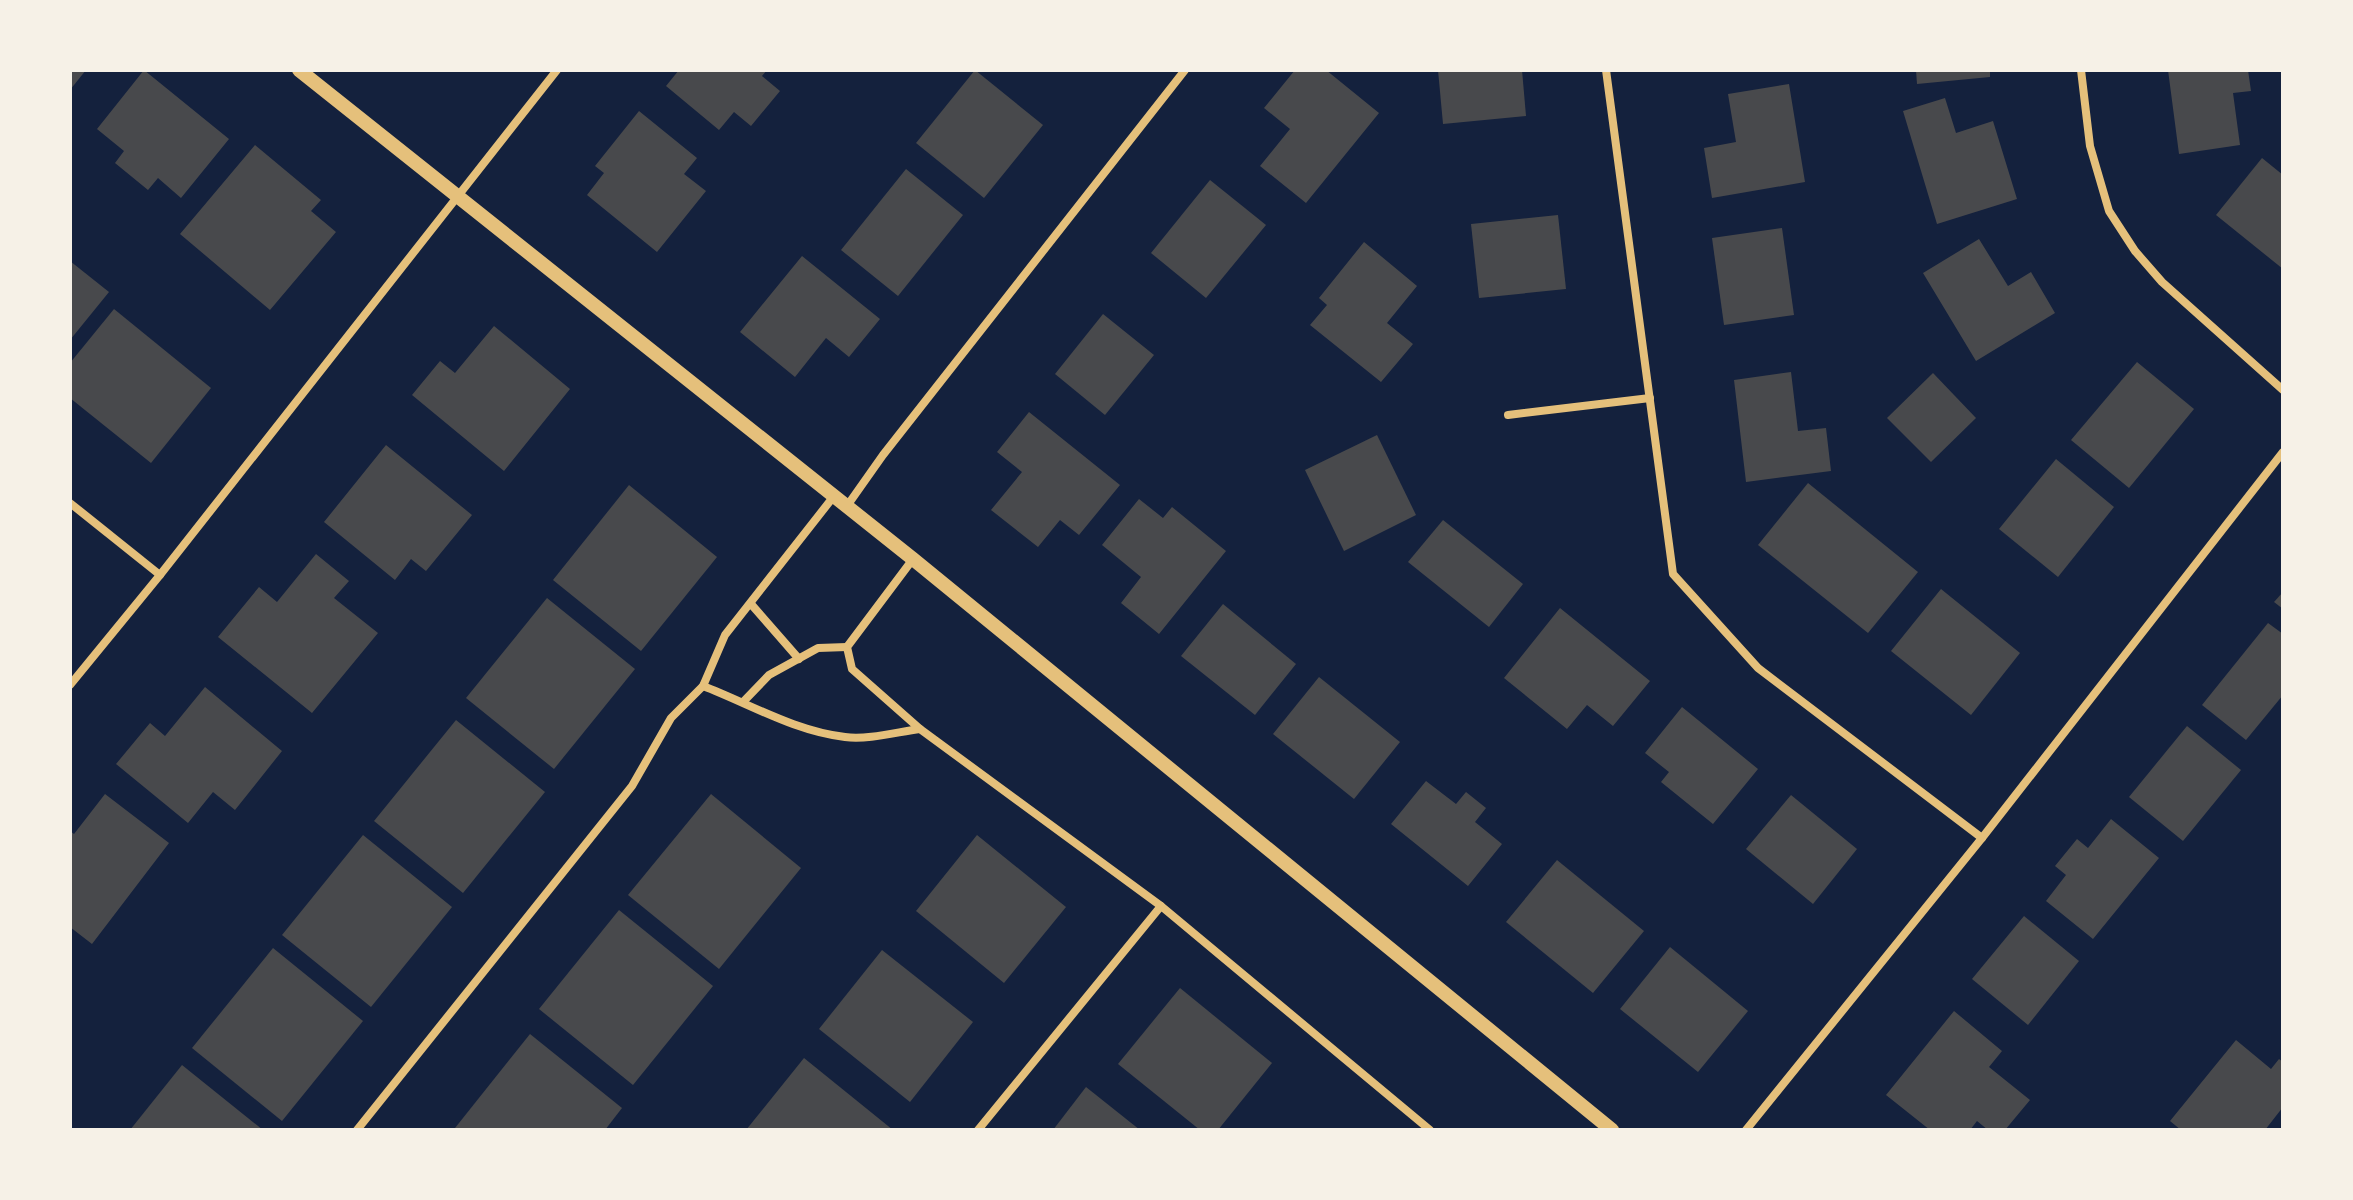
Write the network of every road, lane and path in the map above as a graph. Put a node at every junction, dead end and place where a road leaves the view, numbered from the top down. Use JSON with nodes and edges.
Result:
{"nodes":[{"id":1,"x":299,"y":70,"type":"edge"},
{"id":2,"x":557,"y":70,"type":"edge"},
{"id":3,"x":1185,"y":70,"type":"edge"},
{"id":4,"x":1606,"y":70,"type":"edge"},
{"id":5,"x":2081,"y":70,"type":"edge"},
{"id":6,"x":456,"y":198,"type":"junction"},
{"id":7,"x":2283,"y":390,"type":"edge"},
{"id":8,"x":1650,"y":398,"type":"junction"},
{"id":9,"x":1508,"y":415,"type":"dead end"},
{"id":10,"x":2283,"y":452,"type":"edge"},
{"id":11,"x":834,"y":496,"type":"junction"},
{"id":12,"x":70,"y":503,"type":"edge"},
{"id":13,"x":847,"y":506,"type":"junction"},
{"id":14,"x":913,"y":559,"type":"junction"},
{"id":15,"x":160,"y":575,"type":"junction"},
{"id":16,"x":751,"y":604,"type":"junction"},
{"id":17,"x":847,"y":647,"type":"junction"},
{"id":18,"x":799,"y":659,"type":"junction"},
{"id":19,"x":70,"y":685,"type":"edge"},
{"id":20,"x":703,"y":686,"type":"junction"},
{"id":21,"x":744,"y":701,"type":"junction"},
{"id":22,"x":920,"y":729,"type":"junction"},
{"id":23,"x":1982,"y":838,"type":"junction"},
{"id":24,"x":1161,"y":906,"type":"junction"},
{"id":25,"x":357,"y":1130,"type":"edge"},
{"id":26,"x":978,"y":1130,"type":"edge"},
{"id":27,"x":1430,"y":1130,"type":"edge"},
{"id":28,"x":1612,"y":1130,"type":"edge"},
{"id":29,"x":1746,"y":1130,"type":"edge"}],
"edges":[{"from":1,"to":6,"type":"street"},
{"from":2,"to":6,"type":"street"},
{"from":3,"to":13,"type":"street"},
{"from":4,"to":8,"type":"street"},
{"from":5,"to":7,"type":"street"},
{"from":6,"to":11,"type":"street"},
{"from":6,"to":15,"type":"street"},
{"from":8,"to":9,"type":"street"},
{"from":8,"to":23,"type":"street"},
{"from":10,"to":23,"type":"street"},
{"from":11,"to":13,"type":"street"},
{"from":11,"to":16,"type":"street"},
{"from":12,"to":15,"type":"street"},
{"from":13,"to":14,"type":"street"},
{"from":14,"to":17,"type":"street"},
{"from":14,"to":28,"type":"street"},
{"from":15,"to":19,"type":"street"},
{"from":16,"to":18,"type":"street"},
{"from":16,"to":20,"type":"street"},
{"from":17,"to":18,"type":"street"},
{"from":17,"to":22,"type":"street"},
{"from":18,"to":21,"type":"street"},
{"from":20,"to":21,"type":"street"},
{"from":20,"to":25,"type":"street"},
{"from":21,"to":22,"type":"street"},
{"from":22,"to":24,"type":"street"},
{"from":23,"to":29,"type":"street"},
{"from":24,"to":26,"type":"street"},
{"from":24,"to":27,"type":"street"}]}
